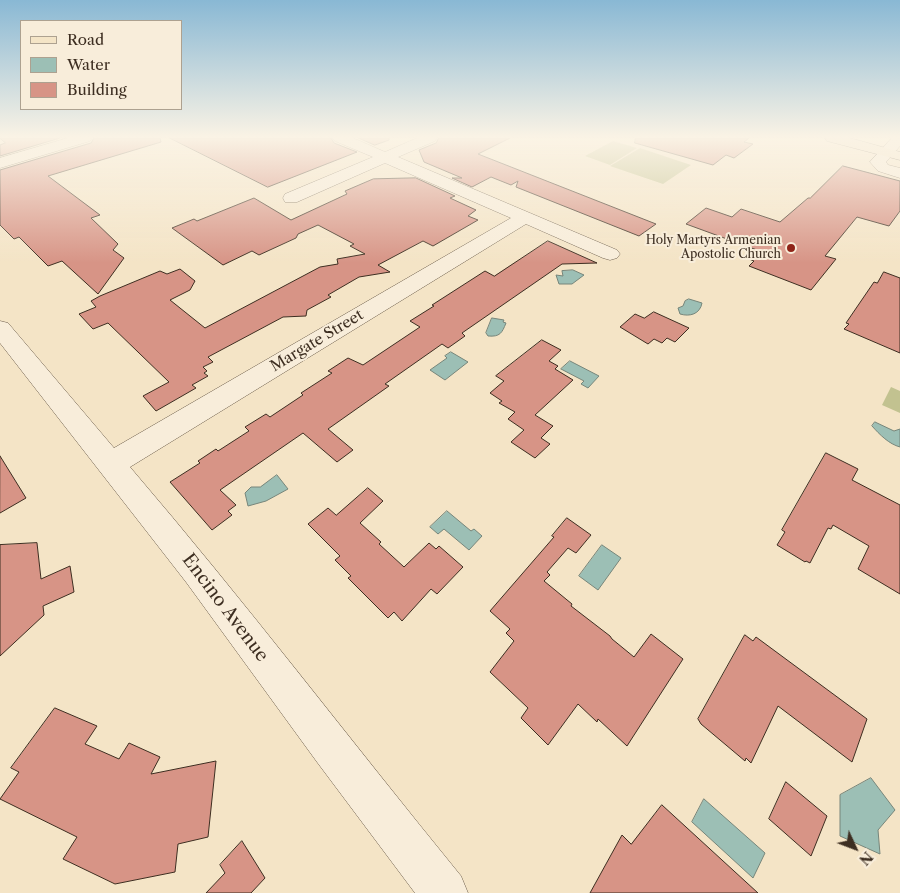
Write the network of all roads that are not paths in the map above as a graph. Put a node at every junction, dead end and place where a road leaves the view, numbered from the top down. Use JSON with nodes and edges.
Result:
{"nodes":[{"id":1,"x":333,"y":180,"type":"edge"},
{"id":2,"x":434,"y":180,"type":"edge"},
{"id":3,"x":291,"y":198,"type":"dead end"},
{"id":4,"x":524,"y":218,"type":"junction"},
{"id":5,"x":610,"y":254,"type":"dead end"},
{"id":6,"x":0,"y":328,"type":"edge"},
{"id":7,"x":110,"y":464,"type":"junction"},
{"id":8,"x":444,"y":893,"type":"edge"}],
"edges":[{"from":1,"to":3,"type":"street"},
{"from":2,"to":4,"type":"street"},
{"from":4,"to":5,"type":"street"},
{"from":4,"to":7,"type":"street","name":"Margate Street"},
{"from":6,"to":7,"type":"street","name":"Encino Avenue"},
{"from":7,"to":8,"type":"street","name":"Encino Avenue"}]}
